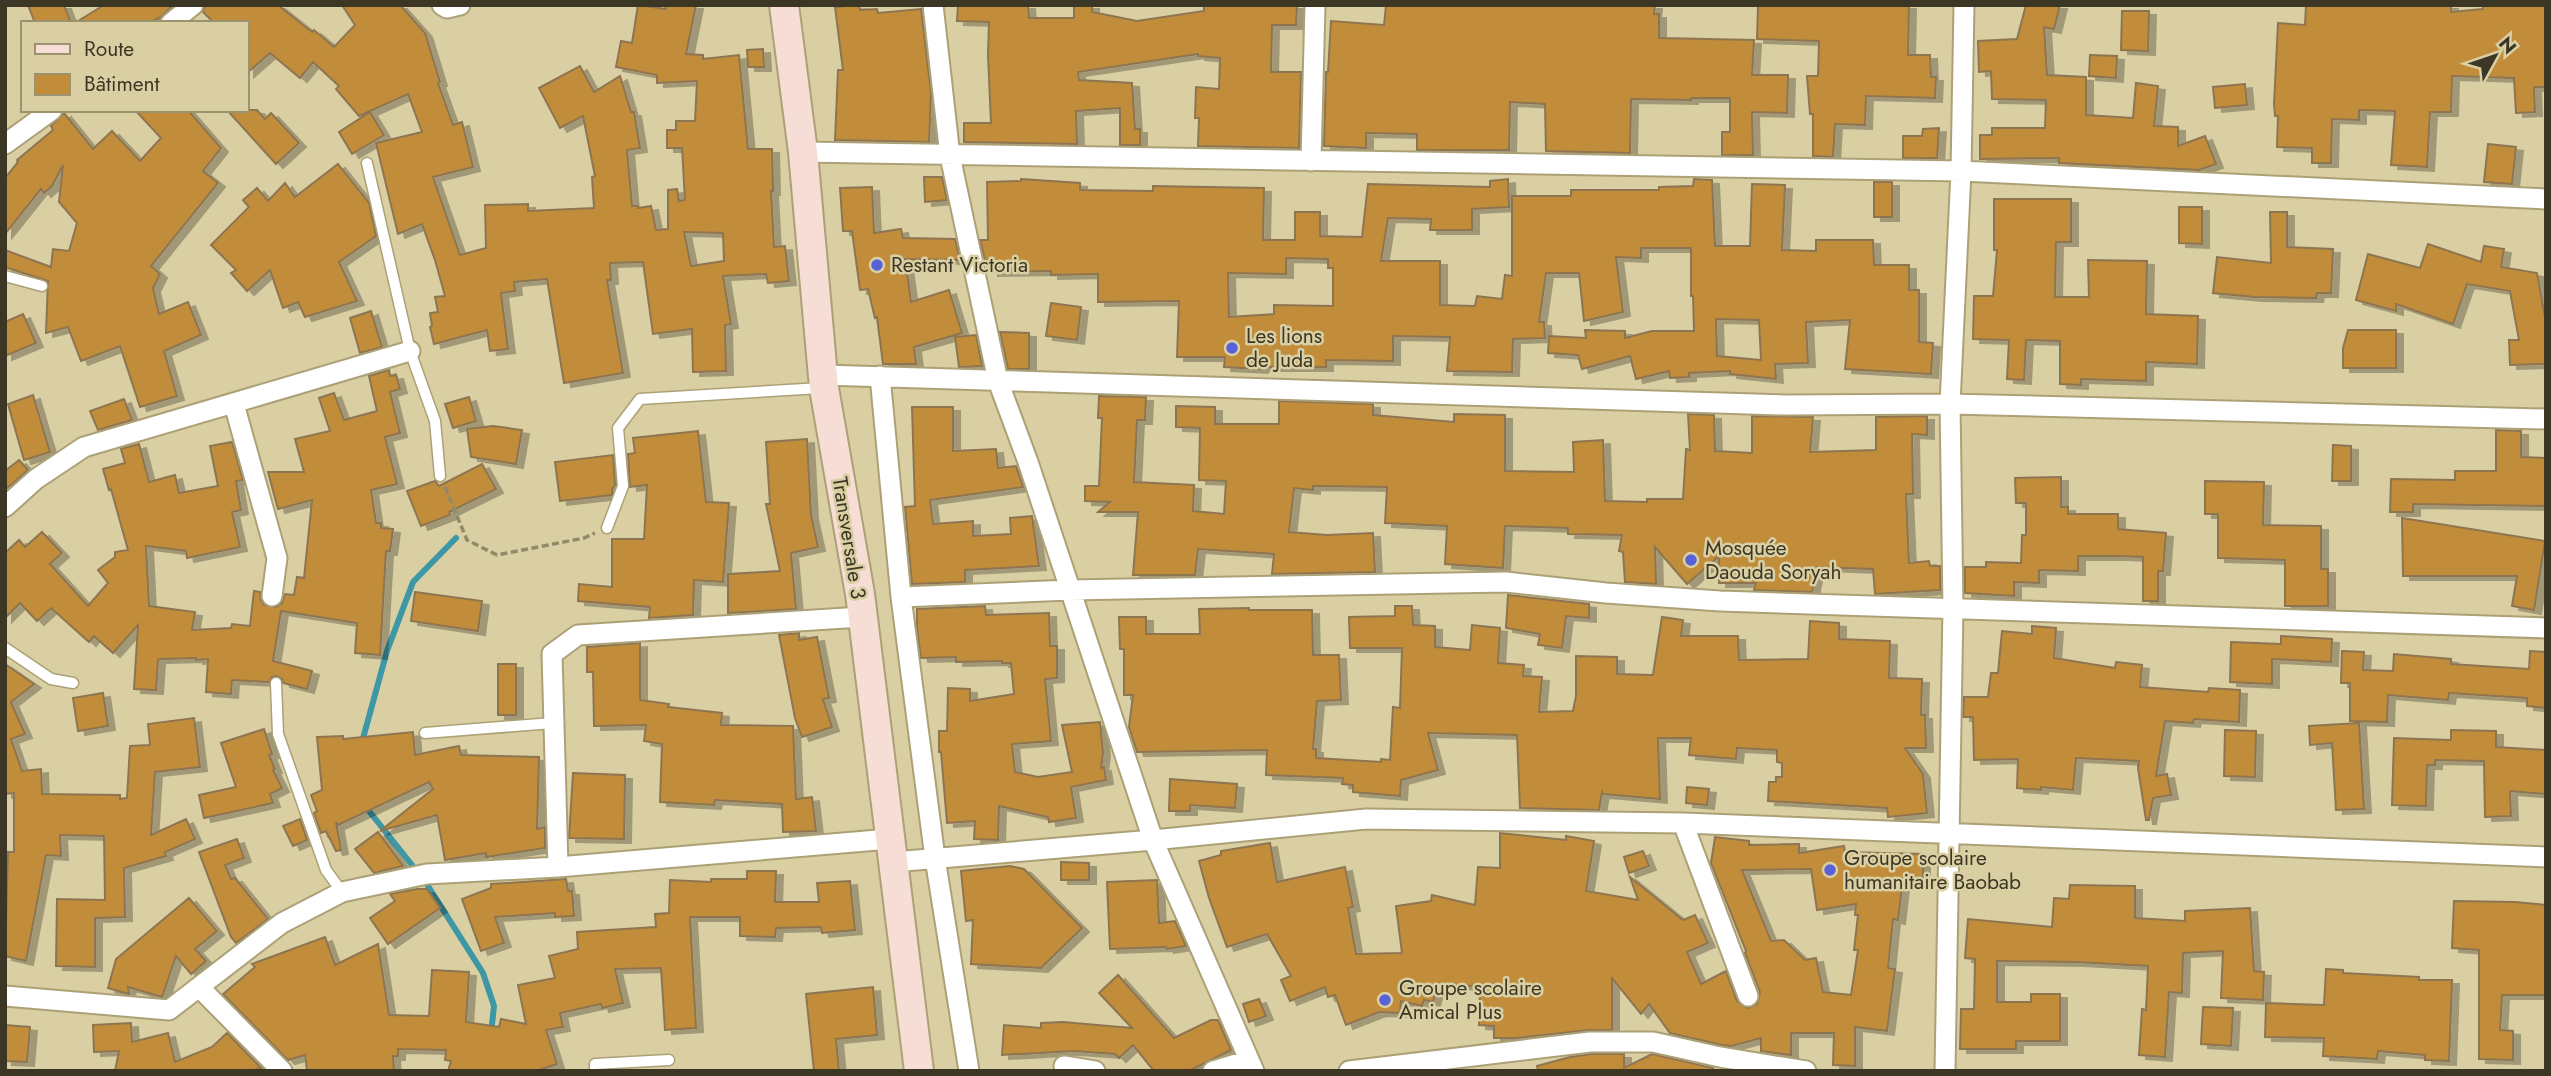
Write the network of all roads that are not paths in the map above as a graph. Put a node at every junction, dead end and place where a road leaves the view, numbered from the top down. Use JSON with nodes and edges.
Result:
{"nodes":[{"id":1,"x":192,"y":5,"type":"edge"},
{"id":2,"x":442,"y":5,"type":"edge"},
{"id":3,"x":460,"y":5,"type":"edge"},
{"id":4,"x":784,"y":5,"type":"edge"},
{"id":5,"x":933,"y":5,"type":"edge"},
{"id":6,"x":1315,"y":5,"type":"edge"},
{"id":7,"x":1964,"y":5,"type":"edge"},
{"id":8,"x":173,"y":21,"type":"edge"},
{"id":9,"x":49,"y":112,"type":"edge"},
{"id":10,"x":5,"y":144,"type":"edge"},
{"id":11,"x":803,"y":152,"type":"junction"},
{"id":12,"x":950,"y":156,"type":"junction"},
{"id":13,"x":1311,"y":161,"type":"junction"},
{"id":14,"x":368,"y":163,"type":"dead end"},
{"id":15,"x":1961,"y":171,"type":"junction"},
{"id":16,"x":2546,"y":199,"type":"edge"},
{"id":17,"x":5,"y":276,"type":"edge"},
{"id":18,"x":42,"y":286,"type":"dead end"},
{"id":19,"x":410,"y":351,"type":"junction"},
{"id":20,"x":880,"y":376,"type":"junction"},
{"id":21,"x":998,"y":381,"type":"junction"},
{"id":22,"x":823,"y":382,"type":"junction"},
{"id":23,"x":234,"y":404,"type":"junction"},
{"id":24,"x":1950,"y":404,"type":"junction"},
{"id":25,"x":2546,"y":419,"type":"edge"},
{"id":26,"x":440,"y":476,"type":"road end"},
{"id":27,"x":5,"y":507,"type":"edge"},
{"id":28,"x":607,"y":528,"type":"road end"},
{"id":29,"x":1070,"y":590,"type":"junction"},
{"id":30,"x":272,"y":596,"type":"dead end"},
{"id":31,"x":901,"y":597,"type":"junction"},
{"id":32,"x":1953,"y":607,"type":"junction"},
{"id":33,"x":862,"y":617,"type":"junction"},
{"id":34,"x":2546,"y":628,"type":"edge"},
{"id":35,"x":5,"y":648,"type":"edge"},
{"id":36,"x":73,"y":683,"type":"dead end"},
{"id":37,"x":276,"y":683,"type":"dead end"},
{"id":38,"x":554,"y":723,"type":"junction"},
{"id":39,"x":425,"y":733,"type":"dead end"},
{"id":40,"x":1683,"y":823,"type":"junction"},
{"id":41,"x":1949,"y":832,"type":"junction"},
{"id":42,"x":1153,"y":840,"type":"junction"},
{"id":43,"x":891,"y":850,"type":"junction"},
{"id":44,"x":2546,"y":856,"type":"edge"},
{"id":45,"x":935,"y":858,"type":"junction"},
{"id":46,"x":558,"y":867,"type":"junction"},
{"id":47,"x":342,"y":892,"type":"junction"},
{"id":48,"x":199,"y":986,"type":"junction"},
{"id":49,"x":5,"y":996,"type":"edge"},
{"id":50,"x":1748,"y":996,"type":"dead end"},
{"id":51,"x":669,"y":1060,"type":"dead end"},
{"id":52,"x":1721,"y":1064,"type":"edge"},
{"id":53,"x":1252,"y":1065,"type":"edge"},
{"id":54,"x":1064,"y":1066,"type":"dead end"},
{"id":55,"x":282,"y":1071,"type":"edge"},
{"id":56,"x":595,"y":1071,"type":"edge"},
{"id":57,"x":919,"y":1071,"type":"edge"},
{"id":58,"x":969,"y":1071,"type":"edge"},
{"id":59,"x":1096,"y":1071,"type":"edge"},
{"id":60,"x":1213,"y":1071,"type":"edge"},
{"id":61,"x":1349,"y":1071,"type":"edge"},
{"id":62,"x":1806,"y":1071,"type":"edge"},
{"id":63,"x":1945,"y":1071,"type":"edge"}],
"edges":[{"from":1,"to":8,"type":"street"},
{"from":2,"to":3,"type":"street"},
{"from":4,"to":11,"type":"main road","name":"Transversale 3"},
{"from":5,"to":12,"type":"street"},
{"from":6,"to":13,"type":"street"},
{"from":7,"to":15,"type":"street"},
{"from":9,"to":10,"type":"street"},
{"from":11,"to":12,"type":"street"},
{"from":11,"to":22,"type":"main road","name":"Transversale 3"},
{"from":12,"to":13,"type":"street"},
{"from":12,"to":21,"type":"street"},
{"from":13,"to":15,"type":"street"},
{"from":14,"to":19,"type":"lane"},
{"from":15,"to":16,"type":"street"},
{"from":15,"to":24,"type":"street"},
{"from":17,"to":18,"type":"lane"},
{"from":19,"to":23,"type":"street"},
{"from":19,"to":26,"type":"lane"},
{"from":20,"to":21,"type":"street"},
{"from":20,"to":22,"type":"street"},
{"from":20,"to":31,"type":"street"},
{"from":21,"to":24,"type":"street"},
{"from":21,"to":29,"type":"street"},
{"from":22,"to":28,"type":"lane"},
{"from":22,"to":33,"type":"main road","name":"Transversale 3"},
{"from":23,"to":27,"type":"street"},
{"from":23,"to":30,"type":"street"},
{"from":24,"to":25,"type":"street"},
{"from":24,"to":32,"type":"street"},
{"from":29,"to":31,"type":"street"},
{"from":29,"to":32,"type":"street"},
{"from":29,"to":42,"type":"street"},
{"from":31,"to":45,"type":"street"},
{"from":32,"to":34,"type":"street"},
{"from":32,"to":41,"type":"street"},
{"from":33,"to":38,"type":"street"},
{"from":33,"to":43,"type":"main road","name":"Transversale 3"},
{"from":35,"to":36,"type":"lane"},
{"from":37,"to":47,"type":"lane"},
{"from":38,"to":39,"type":"lane"},
{"from":38,"to":46,"type":"street"},
{"from":40,"to":41,"type":"street"},
{"from":40,"to":42,"type":"street"},
{"from":40,"to":50,"type":"street"},
{"from":41,"to":44,"type":"street"},
{"from":41,"to":63,"type":"street"},
{"from":42,"to":45,"type":"street"},
{"from":42,"to":53,"type":"street"},
{"from":43,"to":45,"type":"street"},
{"from":43,"to":46,"type":"street"},
{"from":43,"to":57,"type":"main road","name":"Transversale 3"},
{"from":45,"to":58,"type":"street"},
{"from":46,"to":47,"type":"street"},
{"from":47,"to":48,"type":"street"},
{"from":48,"to":49,"type":"street"},
{"from":48,"to":55,"type":"street"},
{"from":51,"to":56,"type":"lane"},
{"from":52,"to":61,"type":"street"},
{"from":52,"to":62,"type":"street"},
{"from":53,"to":60,"type":"street"},
{"from":54,"to":59,"type":"street"}]}
